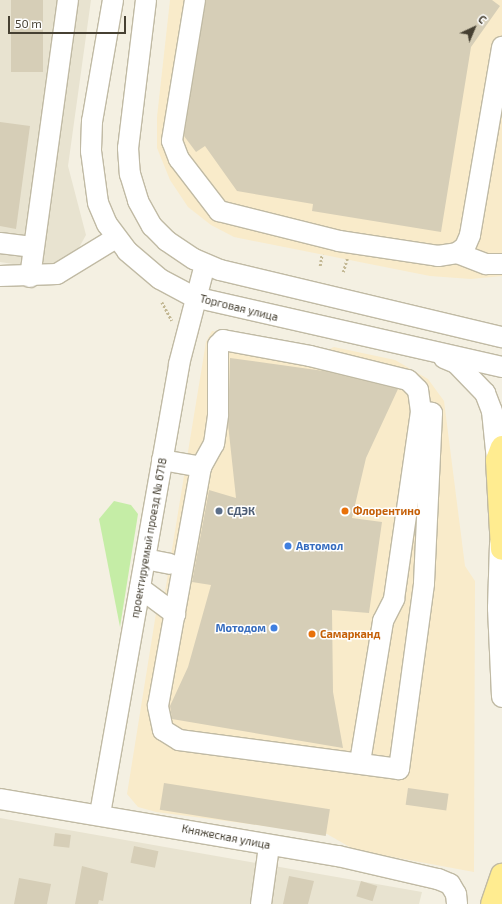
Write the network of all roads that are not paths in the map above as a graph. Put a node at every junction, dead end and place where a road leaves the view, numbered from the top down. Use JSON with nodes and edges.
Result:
{"nodes":[{"id":1,"x":68,"y":0,"type":"edge"},
{"id":2,"x":113,"y":0,"type":"edge"},
{"id":3,"x":146,"y":0,"type":"edge"},
{"id":4,"x":195,"y":0,"type":"edge"},
{"id":5,"x":502,"y":47,"type":"edge"},
{"id":6,"x":116,"y":238,"type":"junction"},
{"id":7,"x":0,"y":243,"type":"edge"},
{"id":8,"x":34,"y":247,"type":"junction"},
{"id":9,"x":457,"y":253,"type":"junction"},
{"id":10,"x":205,"y":264,"type":"junction"},
{"id":11,"x":502,"y":264,"type":"edge"},
{"id":12,"x":0,"y":276,"type":"edge"},
{"id":13,"x":30,"y":277,"type":"junction"},
{"id":14,"x":194,"y":297,"type":"junction"},
{"id":15,"x":502,"y":324,"type":"edge"},
{"id":16,"x":452,"y":325,"type":"junction"},
{"id":17,"x":317,"y":327,"type":"junction"},
{"id":18,"x":502,"y":338,"type":"edge"},
{"id":19,"x":419,"y":347,"type":"junction"},
{"id":20,"x":310,"y":356,"type":"junction"},
{"id":21,"x":502,"y":367,"type":"edge"},
{"id":22,"x":421,"y":411,"type":"junction"},
{"id":23,"x":500,"y":454,"type":"edge"},
{"id":24,"x":162,"y":460,"type":"junction"},
{"id":25,"x":201,"y":467,"type":"junction"},
{"id":26,"x":501,"y":546,"type":"edge"},
{"id":27,"x":146,"y":559,"type":"junction"},
{"id":28,"x":170,"y":564,"type":"dead end"},
{"id":29,"x":140,"y":588,"type":"junction"},
{"id":30,"x":175,"y":614,"type":"junction"},
{"id":31,"x":502,"y":696,"type":"edge"},
{"id":32,"x":360,"y":762,"type":"junction"},
{"id":33,"x":0,"y":799,"type":"edge"},
{"id":34,"x":100,"y":814,"type":"junction"},
{"id":35,"x":269,"y":846,"type":"junction"},
{"id":36,"x":502,"y":875,"type":"edge"},
{"id":37,"x":261,"y":904,"type":"edge"},
{"id":38,"x":457,"y":904,"type":"edge"},
{"id":39,"x":492,"y":904,"type":"edge"}],
"edges":[{"from":1,"to":8,"type":"street"},
{"from":2,"to":6,"type":"street","name":"Торговая улица"},
{"from":3,"to":10,"type":"street"},
{"from":4,"to":9,"type":"street"},
{"from":5,"to":9,"type":"street"},
{"from":6,"to":13,"type":"street"},
{"from":6,"to":14,"type":"street","name":"Торговая улица"},
{"from":7,"to":8,"type":"street"},
{"from":8,"to":13,"type":"street"},
{"from":9,"to":11,"type":"street"},
{"from":10,"to":14,"type":"street","name":"проектируемый проезд № 6718"},
{"from":10,"to":16,"type":"street"},
{"from":12,"to":13,"type":"street"},
{"from":14,"to":17,"type":"street","name":"Торговая улица"},
{"from":14,"to":24,"type":"street","name":"проектируемый проезд № 6718"},
{"from":15,"to":16,"type":"street"},
{"from":16,"to":18,"type":"street"},
{"from":17,"to":19,"type":"street","name":"Торговая улица"},
{"from":17,"to":20,"type":"street"},
{"from":19,"to":21,"type":"street","name":"Торговая улица"},
{"from":19,"to":23,"type":"street"},
{"from":20,"to":22,"type":"street"},
{"from":20,"to":25,"type":"street"},
{"from":22,"to":32,"type":"street"},
{"from":22,"to":32,"type":"street"},
{"from":23,"to":26,"type":"main road"},
{"from":24,"to":25,"type":"street"},
{"from":24,"to":27,"type":"street","name":"проектируемый проезд № 6718"},
{"from":25,"to":30,"type":"street"},
{"from":26,"to":31,"type":"street"},
{"from":27,"to":28,"type":"street"},
{"from":27,"to":29,"type":"street","name":"проектируемый проезд № 6718"},
{"from":29,"to":30,"type":"street"},
{"from":29,"to":34,"type":"street","name":"проектируемый проезд № 6718"},
{"from":30,"to":32,"type":"street"},
{"from":33,"to":34,"type":"street","name":"Княжеская улица"},
{"from":34,"to":35,"type":"street","name":"Княжеская улица"},
{"from":35,"to":37,"type":"street"},
{"from":35,"to":38,"type":"street","name":"Княжеская улица"},
{"from":36,"to":39,"type":"main road"}]}
